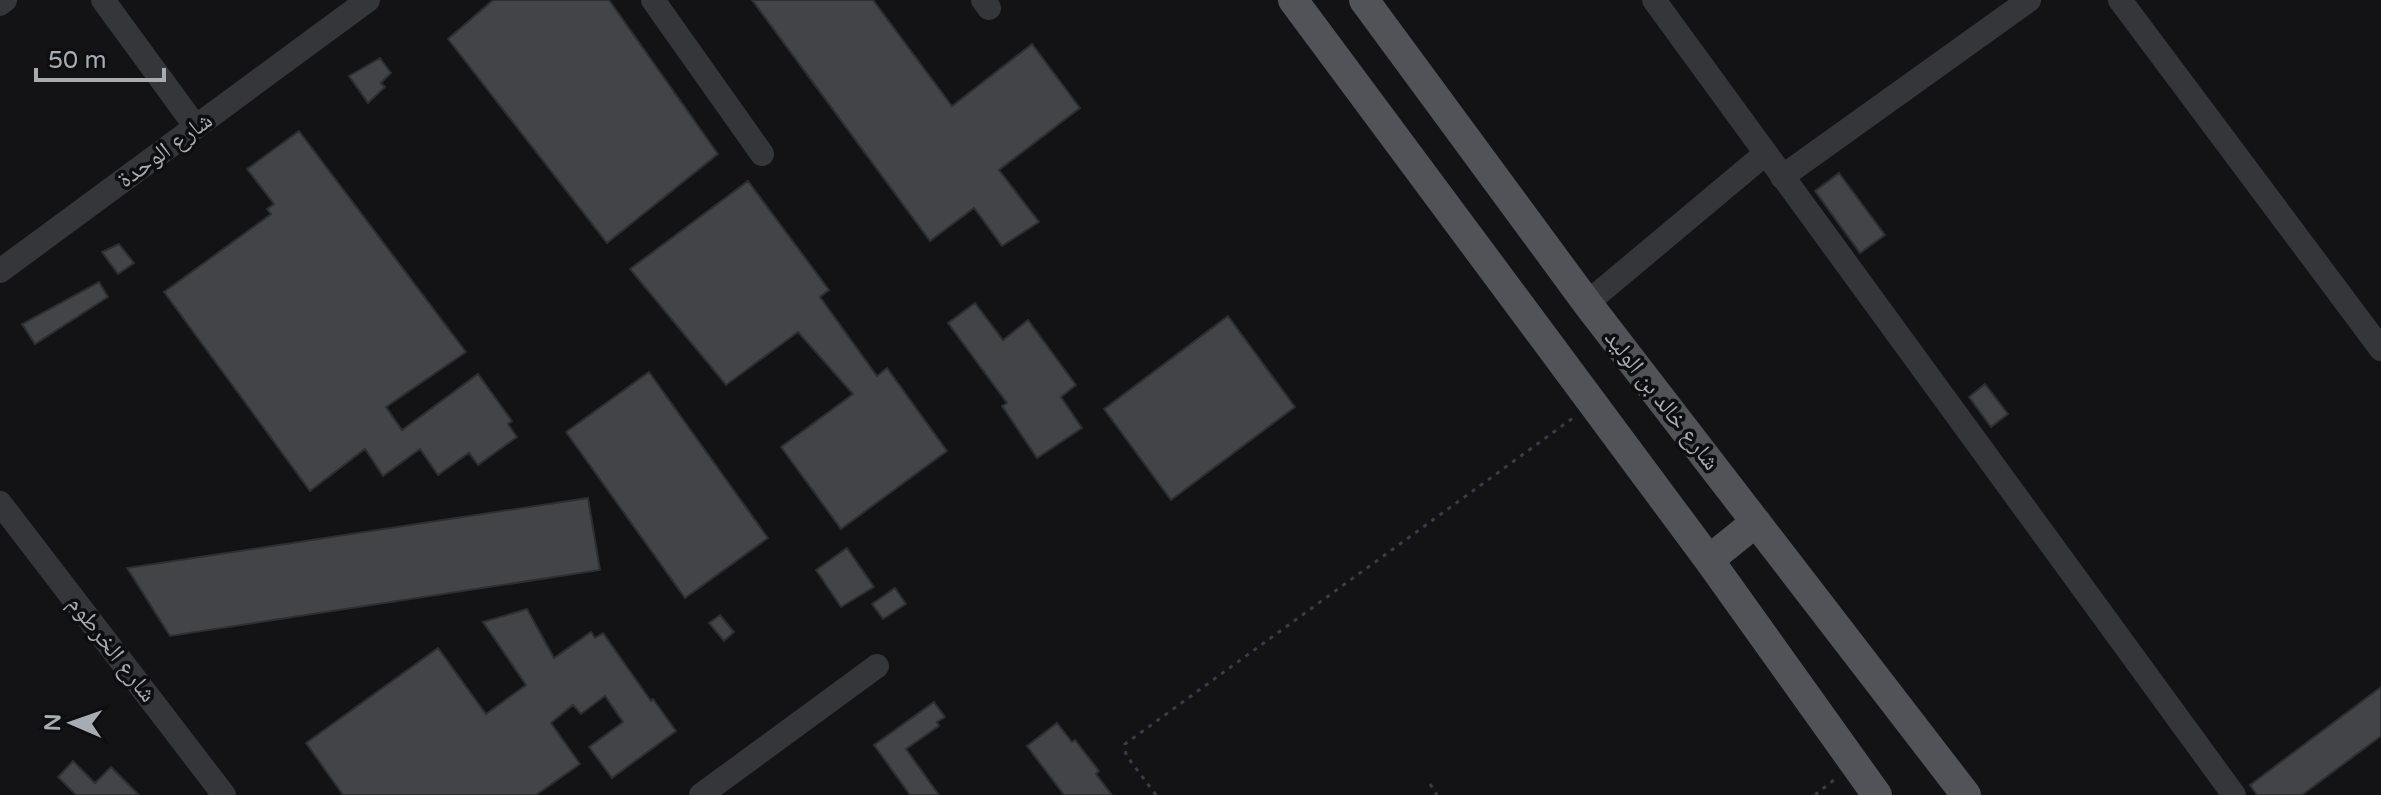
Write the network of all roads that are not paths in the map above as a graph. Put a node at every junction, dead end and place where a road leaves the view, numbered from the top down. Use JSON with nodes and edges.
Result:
{"nodes":[{"id":1,"x":5,"y":0,"type":"edge"},
{"id":2,"x":368,"y":0,"type":"edge"},
{"id":3,"x":653,"y":0,"type":"edge"},
{"id":4,"x":1293,"y":0,"type":"edge"},
{"id":5,"x":1364,"y":0,"type":"edge"},
{"id":6,"x":1654,"y":0,"type":"edge"},
{"id":7,"x":2029,"y":0,"type":"edge"},
{"id":8,"x":2120,"y":0,"type":"edge"},
{"id":9,"x":0,"y":4,"type":"edge"},
{"id":10,"x":115,"y":4,"type":"edge"},
{"id":11,"x":196,"y":127,"type":"junction"},
{"id":12,"x":762,"y":154,"type":"dead end"},
{"id":13,"x":1765,"y":154,"type":"junction"},
{"id":14,"x":1782,"y":177,"type":"junction"},
{"id":15,"x":0,"y":271,"type":"edge"},
{"id":16,"x":1587,"y":303,"type":"junction"},
{"id":17,"x":2381,"y":349,"type":"edge"},
{"id":18,"x":0,"y":503,"type":"edge"},
{"id":19,"x":1756,"y":522,"type":"junction"},
{"id":20,"x":1709,"y":560,"type":"junction"},
{"id":21,"x":877,"y":666,"type":"dead end"},
{"id":22,"x":224,"y":795,"type":"edge"},
{"id":23,"x":701,"y":795,"type":"edge"},
{"id":24,"x":1877,"y":795,"type":"edge"},
{"id":25,"x":1966,"y":795,"type":"edge"},
{"id":26,"x":2234,"y":795,"type":"edge"}],
"edges":[{"from":1,"to":9,"type":"lane"},
{"from":2,"to":11,"type":"lane","name":"شارع الوحدة"},
{"from":3,"to":12,"type":"lane"},
{"from":4,"to":20,"type":"main road"},
{"from":5,"to":16,"type":"main road","name":"شارع خالد بن الوليد"},
{"from":6,"to":13,"type":"lane"},
{"from":7,"to":14,"type":"lane"},
{"from":8,"to":17,"type":"lane"},
{"from":10,"to":11,"type":"lane"},
{"from":11,"to":15,"type":"lane","name":"شارع الوحدة"},
{"from":13,"to":14,"type":"lane"},
{"from":13,"to":16,"type":"lane"},
{"from":14,"to":26,"type":"lane"},
{"from":16,"to":19,"type":"main road","name":"شارع خالد بن الوليد"},
{"from":18,"to":22,"type":"lane","name":"شارع الخرطوم"},
{"from":19,"to":20,"type":"main road"},
{"from":19,"to":25,"type":"main road","name":"شارع خالد بن الوليد"},
{"from":20,"to":24,"type":"main road"},
{"from":21,"to":23,"type":"lane"}]}
